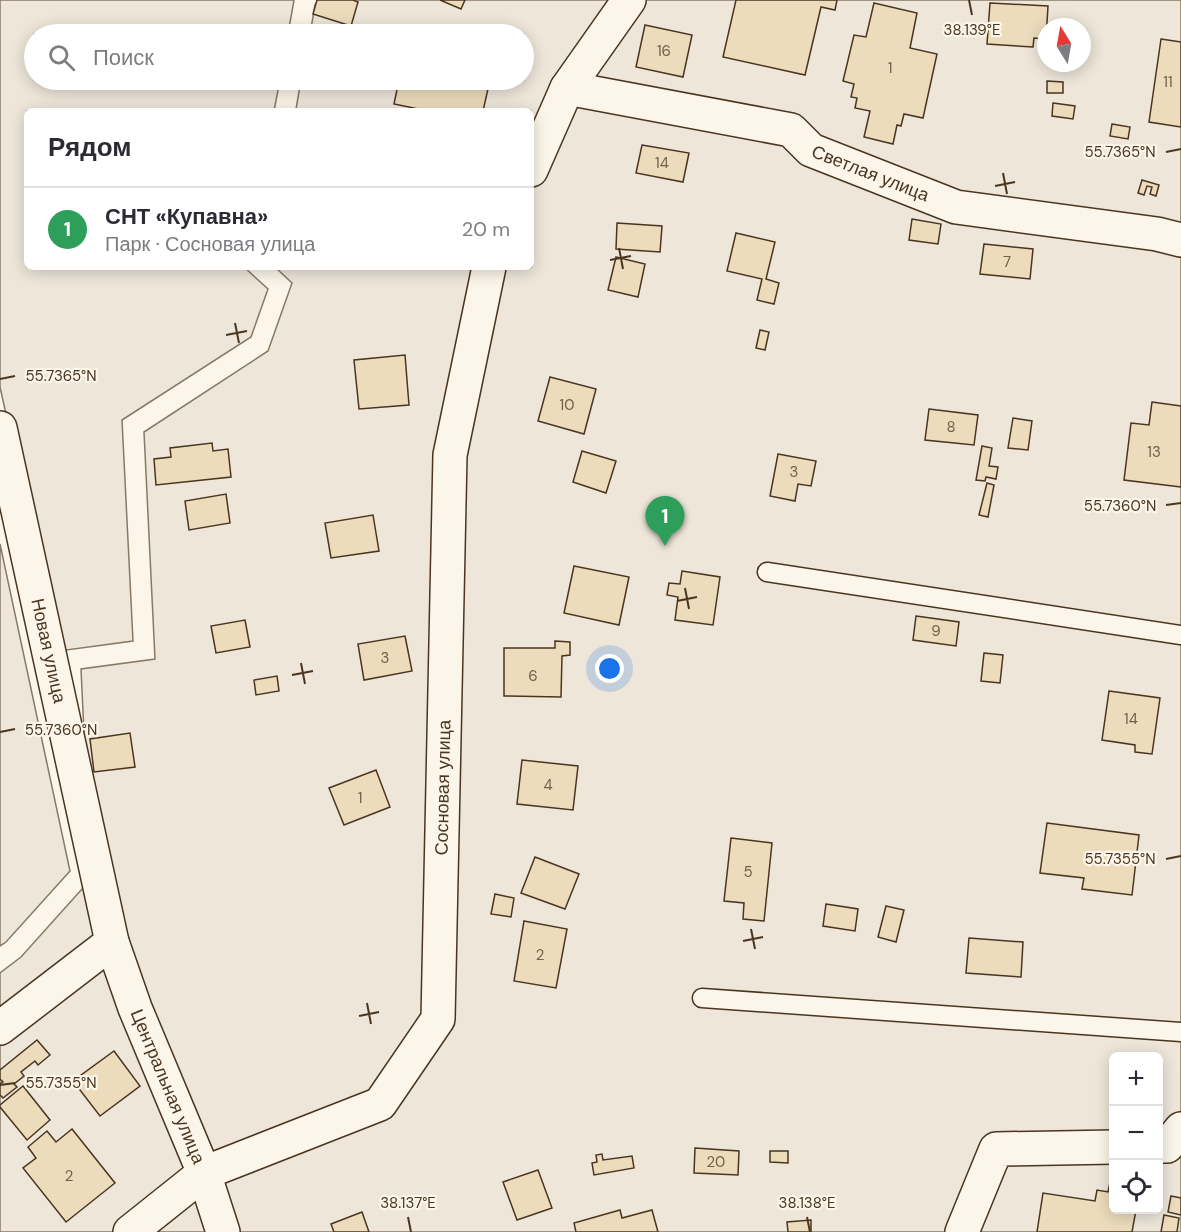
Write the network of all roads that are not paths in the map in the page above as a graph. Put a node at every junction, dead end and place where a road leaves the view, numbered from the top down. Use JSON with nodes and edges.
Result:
{"nodes":[{"id":1,"x":629,"y":0,"type":"edge"},
{"id":2,"x":567,"y":88,"type":"junction"},
{"id":3,"x":534,"y":163,"type":"edge"},
{"id":4,"x":1181,"y":240,"type":"edge"},
{"id":5,"x":488,"y":270,"type":"edge"},
{"id":6,"x":0,"y":428,"type":"edge"},
{"id":7,"x":767,"y":572,"type":"dead end"},
{"id":8,"x":1181,"y":635,"type":"edge"},
{"id":9,"x":112,"y":942,"type":"junction"},
{"id":10,"x":702,"y":999,"type":"dead end"},
{"id":11,"x":0,"y":1028,"type":"edge"},
{"id":12,"x":1181,"y":1032,"type":"edge"},
{"id":13,"x":1181,"y":1128,"type":"edge"},
{"id":14,"x":1163,"y":1146,"type":"edge"},
{"id":15,"x":1109,"y":1147,"type":"edge"},
{"id":16,"x":204,"y":1173,"type":"junction"},
{"id":17,"x":130,"y":1232,"type":"edge"},
{"id":18,"x":223,"y":1232,"type":"edge"},
{"id":19,"x":962,"y":1232,"type":"edge"}],
"edges":[{"from":1,"to":2,"type":"street"},
{"from":2,"to":3,"type":"street"},
{"from":2,"to":4,"type":"street","name":"Светлая улица"},
{"from":5,"to":16,"type":"street","name":"Сосновая улица"},
{"from":6,"to":9,"type":"street","name":"Новая улица"},
{"from":7,"to":8,"type":"lane"},
{"from":9,"to":11,"type":"street"},
{"from":9,"to":16,"type":"street","name":"Центральная улица"},
{"from":10,"to":12,"type":"lane"},
{"from":13,"to":14,"type":"street"},
{"from":15,"to":19,"type":"street"},
{"from":16,"to":17,"type":"street","name":"Сосновая улица"},
{"from":16,"to":18,"type":"street","name":"Центральная улица"}]}
